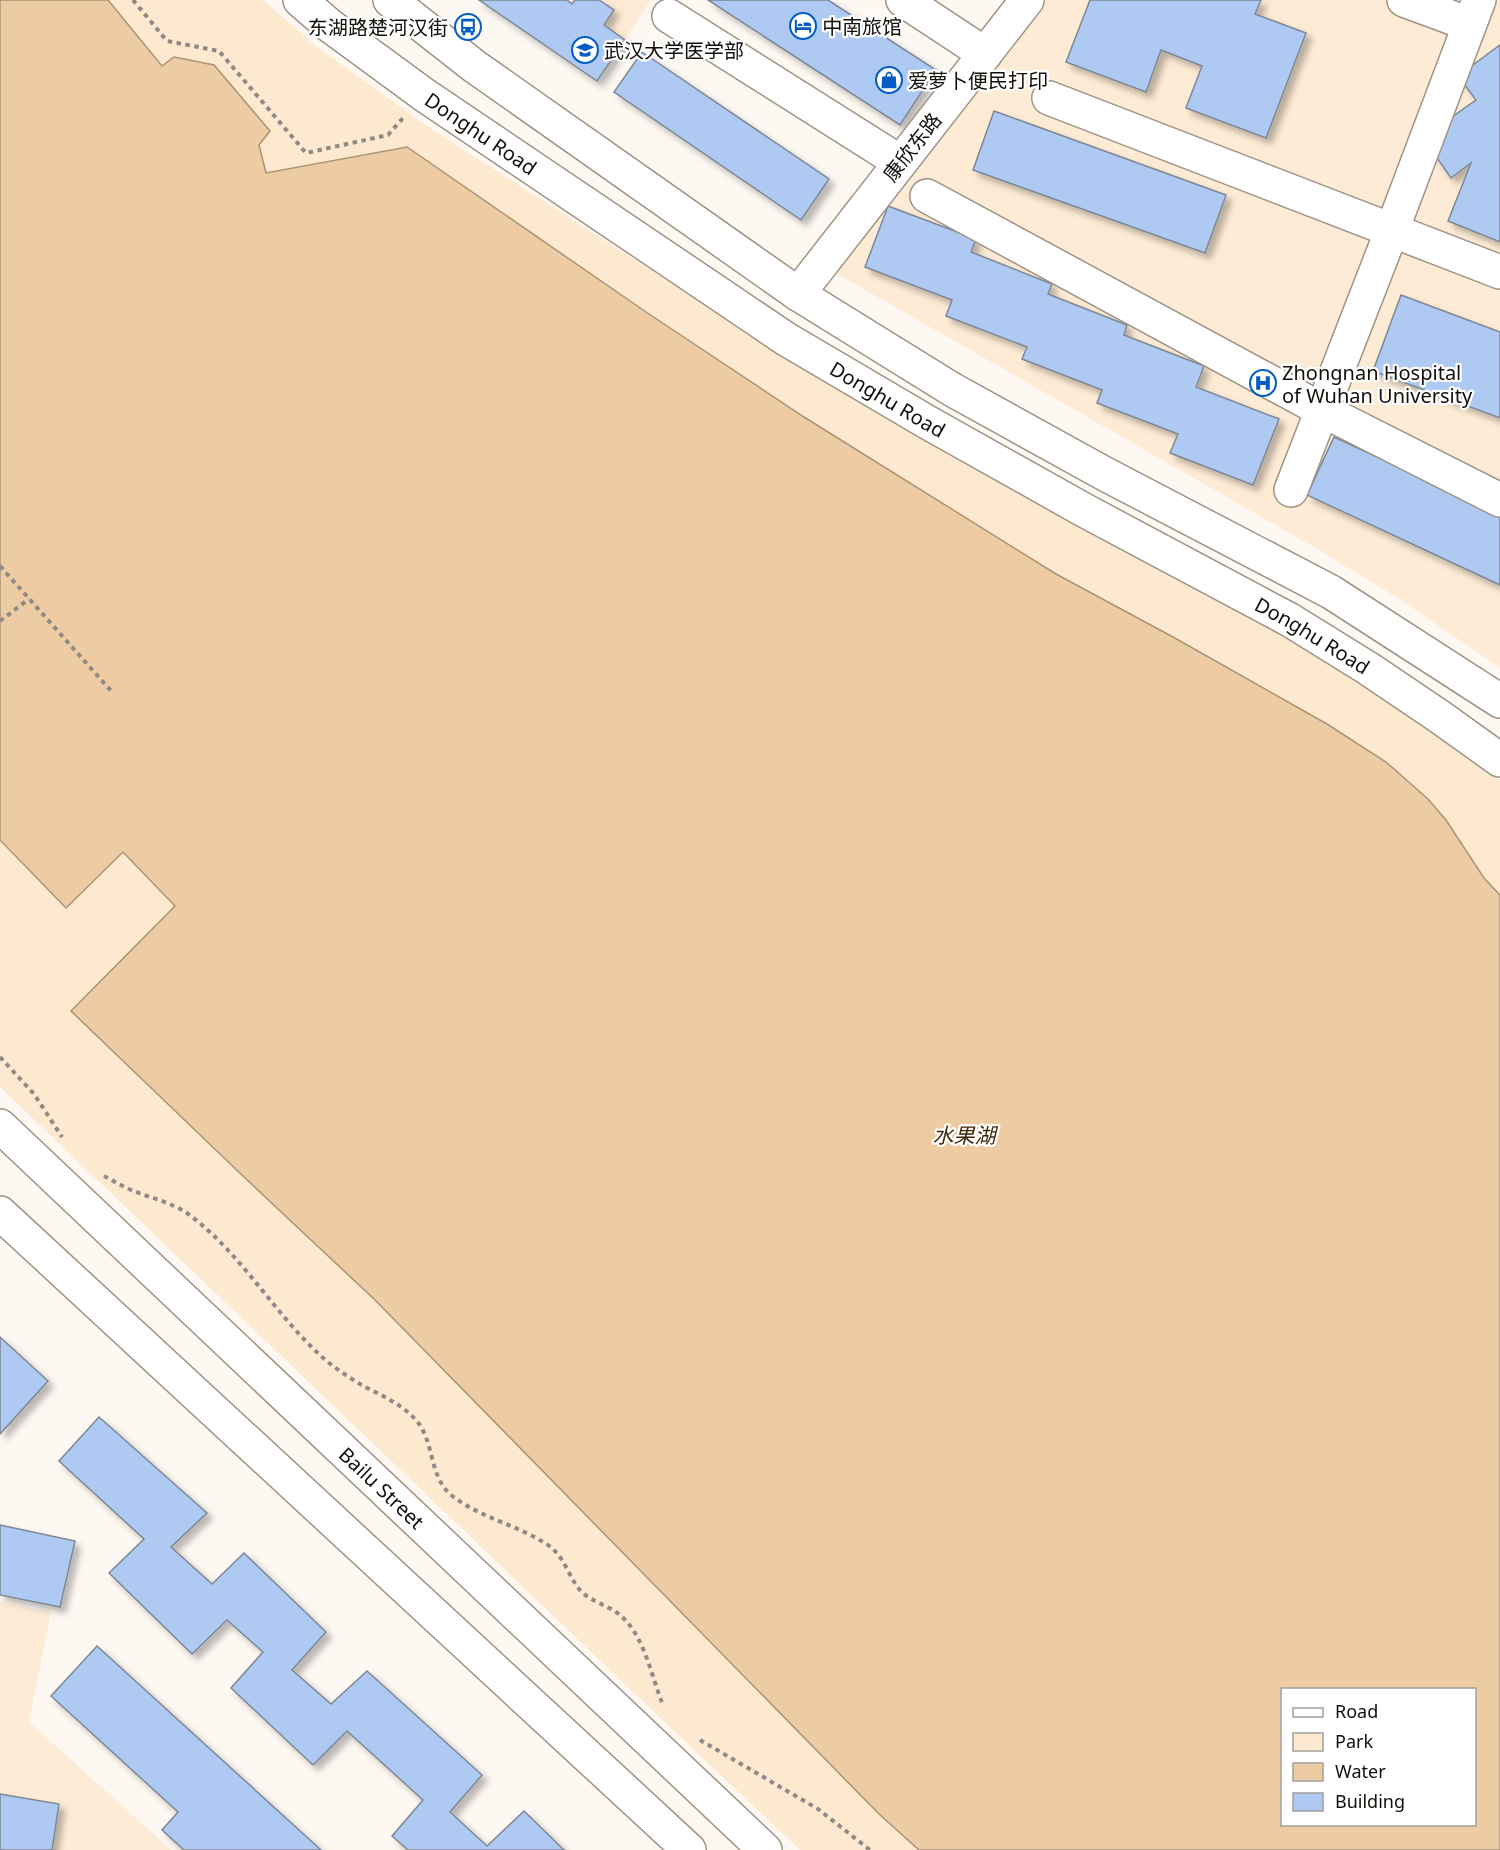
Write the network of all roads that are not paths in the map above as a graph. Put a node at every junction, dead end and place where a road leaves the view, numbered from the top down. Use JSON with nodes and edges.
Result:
{"nodes":[{"id":1,"x":300,"y":0,"type":"edge"},
{"id":2,"x":390,"y":0,"type":"edge"},
{"id":3,"x":903,"y":0,"type":"edge"},
{"id":4,"x":1027,"y":0,"type":"edge"},
{"id":5,"x":1404,"y":0,"type":"edge"},
{"id":6,"x":1474,"y":12,"type":"edge"},
{"id":7,"x":669,"y":16,"type":"dead end"},
{"id":8,"x":985,"y":54,"type":"junction"},
{"id":9,"x":1049,"y":98,"type":"dead end"},
{"id":10,"x":900,"y":162,"type":"junction"},
{"id":11,"x":927,"y":196,"type":"dead end"},
{"id":12,"x":1392,"y":230,"type":"junction"},
{"id":13,"x":1500,"y":272,"type":"edge"},
{"id":14,"x":798,"y":294,"type":"junction"},
{"id":15,"x":1322,"y":410,"type":"junction"},
{"id":16,"x":1291,"y":490,"type":"dead end"},
{"id":17,"x":1500,"y":500,"type":"edge"},
{"id":18,"x":1500,"y":701,"type":"edge"},
{"id":19,"x":1500,"y":760,"type":"edge"},
{"id":20,"x":0,"y":1126,"type":"edge"},
{"id":21,"x":0,"y":1213,"type":"edge"},
{"id":22,"x":689,"y":1850,"type":"edge"},
{"id":23,"x":765,"y":1850,"type":"edge"}],
"edges":[{"from":1,"to":19,"type":"main road","name":"Donghu Road"},
{"from":2,"to":14,"type":"main road","name":"Donghu Road"},
{"from":3,"to":8,"type":"main road"},
{"from":4,"to":8,"type":"main road","name":"康欣东路"},
{"from":5,"to":6,"type":"main road"},
{"from":6,"to":12,"type":"main road"},
{"from":7,"to":10,"type":"main road"},
{"from":8,"to":10,"type":"main road","name":"康欣东路"},
{"from":9,"to":12,"type":"main road"},
{"from":10,"to":14,"type":"main road","name":"康欣东路"},
{"from":11,"to":15,"type":"main road"},
{"from":12,"to":13,"type":"main road"},
{"from":12,"to":15,"type":"main road"},
{"from":14,"to":18,"type":"main road","name":"Donghu Road"},
{"from":15,"to":16,"type":"main road"},
{"from":15,"to":17,"type":"main road"},
{"from":20,"to":23,"type":"main road","name":"Bailu Street"},
{"from":21,"to":22,"type":"main road"}]}
